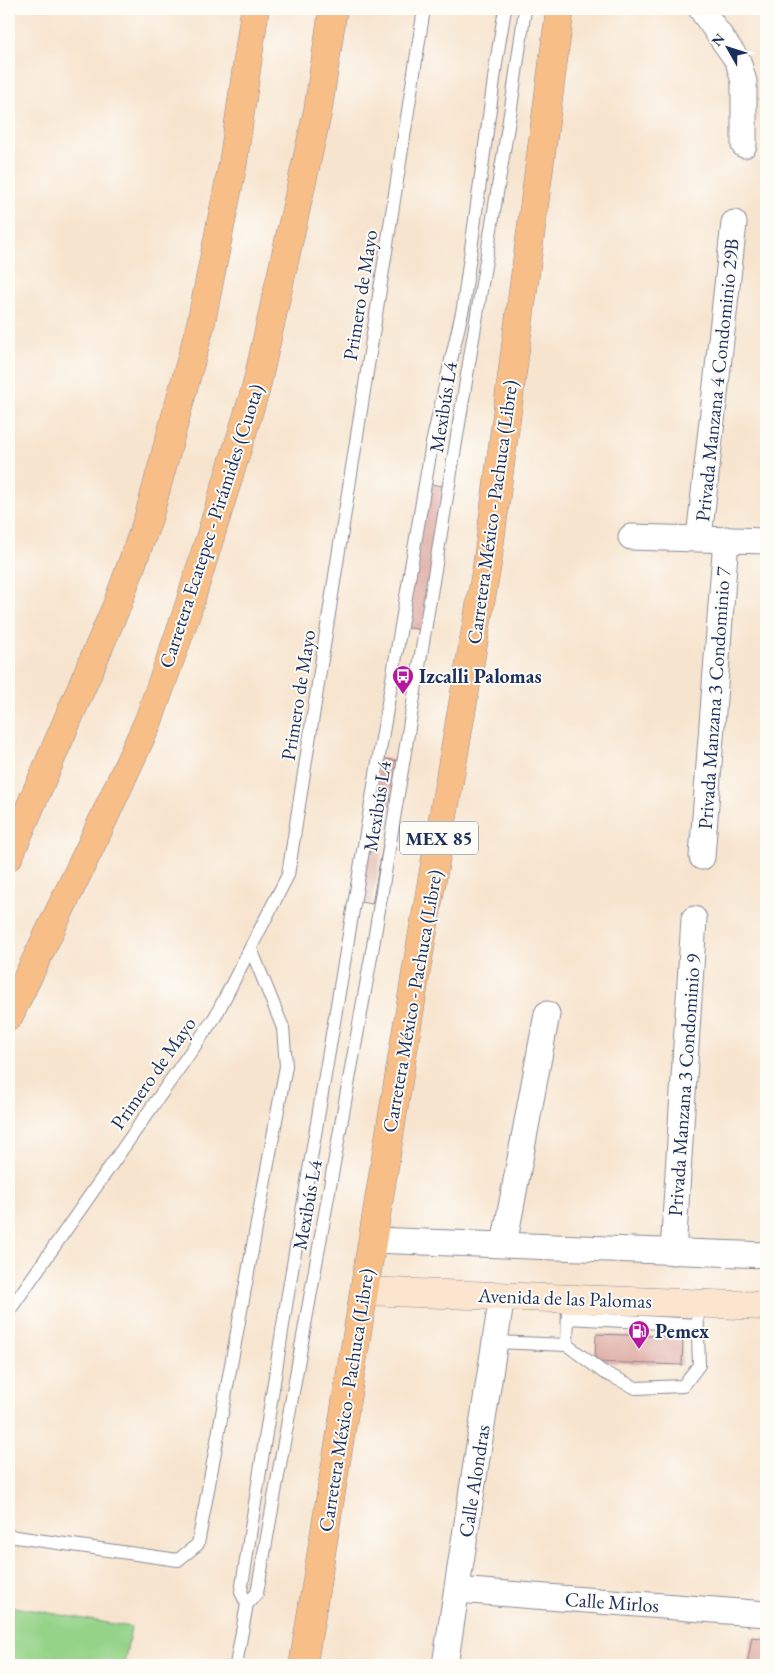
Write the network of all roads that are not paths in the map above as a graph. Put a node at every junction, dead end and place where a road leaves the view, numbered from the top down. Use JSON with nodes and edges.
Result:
{"nodes":[{"id":1,"x":255,"y":9,"type":"edge"},
{"id":2,"x":333,"y":9,"type":"edge"},
{"id":3,"x":424,"y":9,"type":"edge"},
{"id":4,"x":505,"y":9,"type":"edge"},
{"id":5,"x":525,"y":9,"type":"edge"},
{"id":6,"x":560,"y":9,"type":"edge"},
{"id":7,"x":701,"y":9,"type":"edge"},
{"id":8,"x":744,"y":144,"type":"dead end"},
{"id":9,"x":734,"y":223,"type":"dead end"},
{"id":10,"x":631,"y":537,"type":"dead end"},
{"id":11,"x":699,"y":538,"type":"junction"},
{"id":12,"x":726,"y":539,"type":"junction"},
{"id":13,"x":766,"y":541,"type":"edge"},
{"id":14,"x":9,"y":856,"type":"edge"},
{"id":15,"x":702,"y":857,"type":"dead end"},
{"id":16,"x":694,"y":919,"type":"dead end"},
{"id":17,"x":250,"y":949,"type":"junction"},
{"id":18,"x":547,"y":1014,"type":"dead end"},
{"id":19,"x":9,"y":1016,"type":"edge"},
{"id":20,"x":372,"y":1240,"type":"junction"},
{"id":21,"x":504,"y":1245,"type":"junction"},
{"id":22,"x":673,"y":1252,"type":"junction"},
{"id":23,"x":766,"y":1255,"type":"edge"},
{"id":24,"x":364,"y":1291,"type":"junction"},
{"id":25,"x":502,"y":1296,"type":"junction"},
{"id":26,"x":766,"y":1306,"type":"edge"},
{"id":27,"x":568,"y":1308,"type":"junction"},
{"id":28,"x":9,"y":1311,"type":"edge"},
{"id":29,"x":698,"y":1314,"type":"junction"},
{"id":30,"x":495,"y":1342,"type":"junction"},
{"id":31,"x":567,"y":1345,"type":"junction"},
{"id":32,"x":9,"y":1536,"type":"edge"},
{"id":33,"x":457,"y":1590,"type":"junction"},
{"id":34,"x":247,"y":1604,"type":"junction"},
{"id":35,"x":766,"y":1614,"type":"edge"},
{"id":36,"x":236,"y":1665,"type":"edge"},
{"id":37,"x":303,"y":1665,"type":"edge"},
{"id":38,"x":445,"y":1665,"type":"edge"}],
"edges":[{"from":1,"to":14,"type":"main road"},
{"from":2,"to":19,"type":"main road","name":"Carretera Ecatepec - Pirámides (Cuota)"},
{"from":3,"to":17,"type":"lane","name":"Primero de Mayo"},
{"from":4,"to":34,"type":"lane","name":"Mexibús L4"},
{"from":5,"to":34,"type":"lane","name":"Mexibús L4"},
{"from":6,"to":20,"type":"main road","name":"Carretera México - Pachuca (Libre)","number":"MEX 85"},
{"from":7,"to":8,"type":"street"},
{"from":9,"to":11,"type":"street","name":"Privada Manzana 4 Condominio 29B"},
{"from":10,"to":11,"type":"street"},
{"from":11,"to":12,"type":"street"},
{"from":12,"to":13,"type":"street"},
{"from":12,"to":15,"type":"street","name":"Privada Manzana 3 Condominio 7"},
{"from":16,"to":22,"type":"street","name":"Privada Manzana 3 Condominio 9"},
{"from":17,"to":28,"type":"lane","name":"Primero de Mayo"},
{"from":17,"to":32,"type":"lane"},
{"from":18,"to":21,"type":"street"},
{"from":20,"to":21,"type":"street"},
{"from":20,"to":24,"type":"main road","name":"Carretera México - Pachuca (Libre)","number":"MEX 85"},
{"from":21,"to":22,"type":"street"},
{"from":22,"to":23,"type":"street"},
{"from":24,"to":25,"type":"main road","name":"Avenida de las Palomas"},
{"from":24,"to":37,"type":"main road","name":"Carretera México - Pachuca (Libre)","number":"MEX 85"},
{"from":25,"to":27,"type":"main road","name":"Avenida de las Palomas"},
{"from":25,"to":30,"type":"street","name":"Calle Alondras"},
{"from":26,"to":29,"type":"main road","name":"Avenida de las Palomas"},
{"from":27,"to":29,"type":"main road","name":"Avenida de las Palomas"},
{"from":27,"to":31,"type":"lane"},
{"from":29,"to":31,"type":"lane"},
{"from":30,"to":31,"type":"lane"},
{"from":30,"to":33,"type":"street","name":"Calle Alondras"},
{"from":33,"to":35,"type":"street","name":"Calle Mirlos"},
{"from":33,"to":38,"type":"street","name":"Calle Alondras"},
{"from":34,"to":36,"type":"lane","name":"Mexibús L4"}]}
